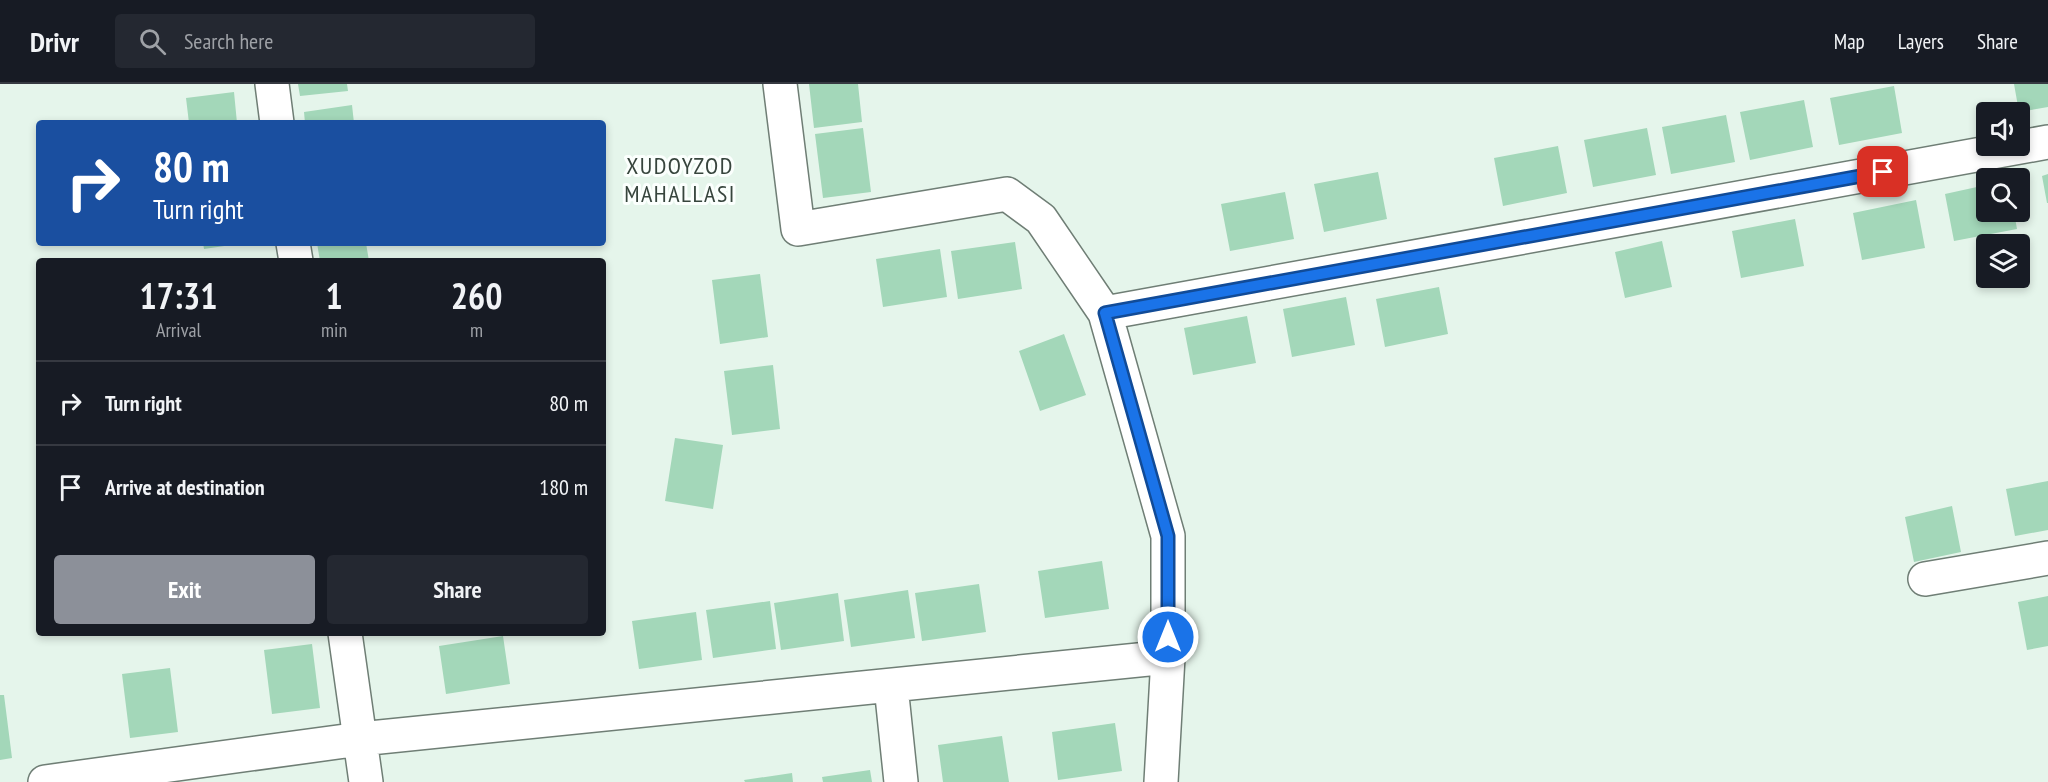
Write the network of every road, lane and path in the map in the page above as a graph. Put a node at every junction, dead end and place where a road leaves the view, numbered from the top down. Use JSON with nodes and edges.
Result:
{"nodes":[{"id":1,"x":272,"y":84,"type":"edge"},
{"id":2,"x":780,"y":84,"type":"edge"},
{"id":3,"x":277,"y":120,"type":"edge"},
{"id":4,"x":2048,"y":142,"type":"edge"},
{"id":5,"x":1105,"y":313,"type":"junction"},
{"id":6,"x":2048,"y":558,"type":"edge"},
{"id":7,"x":1925,"y":579,"type":"dead end"},
{"id":8,"x":345,"y":636,"type":"edge"},
{"id":9,"x":1168,"y":657,"type":"junction"},
{"id":10,"x":891,"y":686,"type":"junction"},
{"id":11,"x":360,"y":739,"type":"junction"},
{"id":12,"x":45,"y":782,"type":"edge"},
{"id":13,"x":366,"y":782,"type":"edge"},
{"id":14,"x":901,"y":782,"type":"edge"},
{"id":15,"x":1161,"y":782,"type":"edge"}],
"edges":[{"from":1,"to":3,"type":"street"},
{"from":2,"to":5,"type":"street"},
{"from":4,"to":5,"type":"street"},
{"from":5,"to":9,"type":"street"},
{"from":6,"to":7,"type":"street"},
{"from":8,"to":11,"type":"street"},
{"from":9,"to":10,"type":"street"},
{"from":9,"to":15,"type":"street"},
{"from":10,"to":11,"type":"street"},
{"from":10,"to":14,"type":"street"},
{"from":11,"to":12,"type":"street"},
{"from":11,"to":13,"type":"street"}]}
